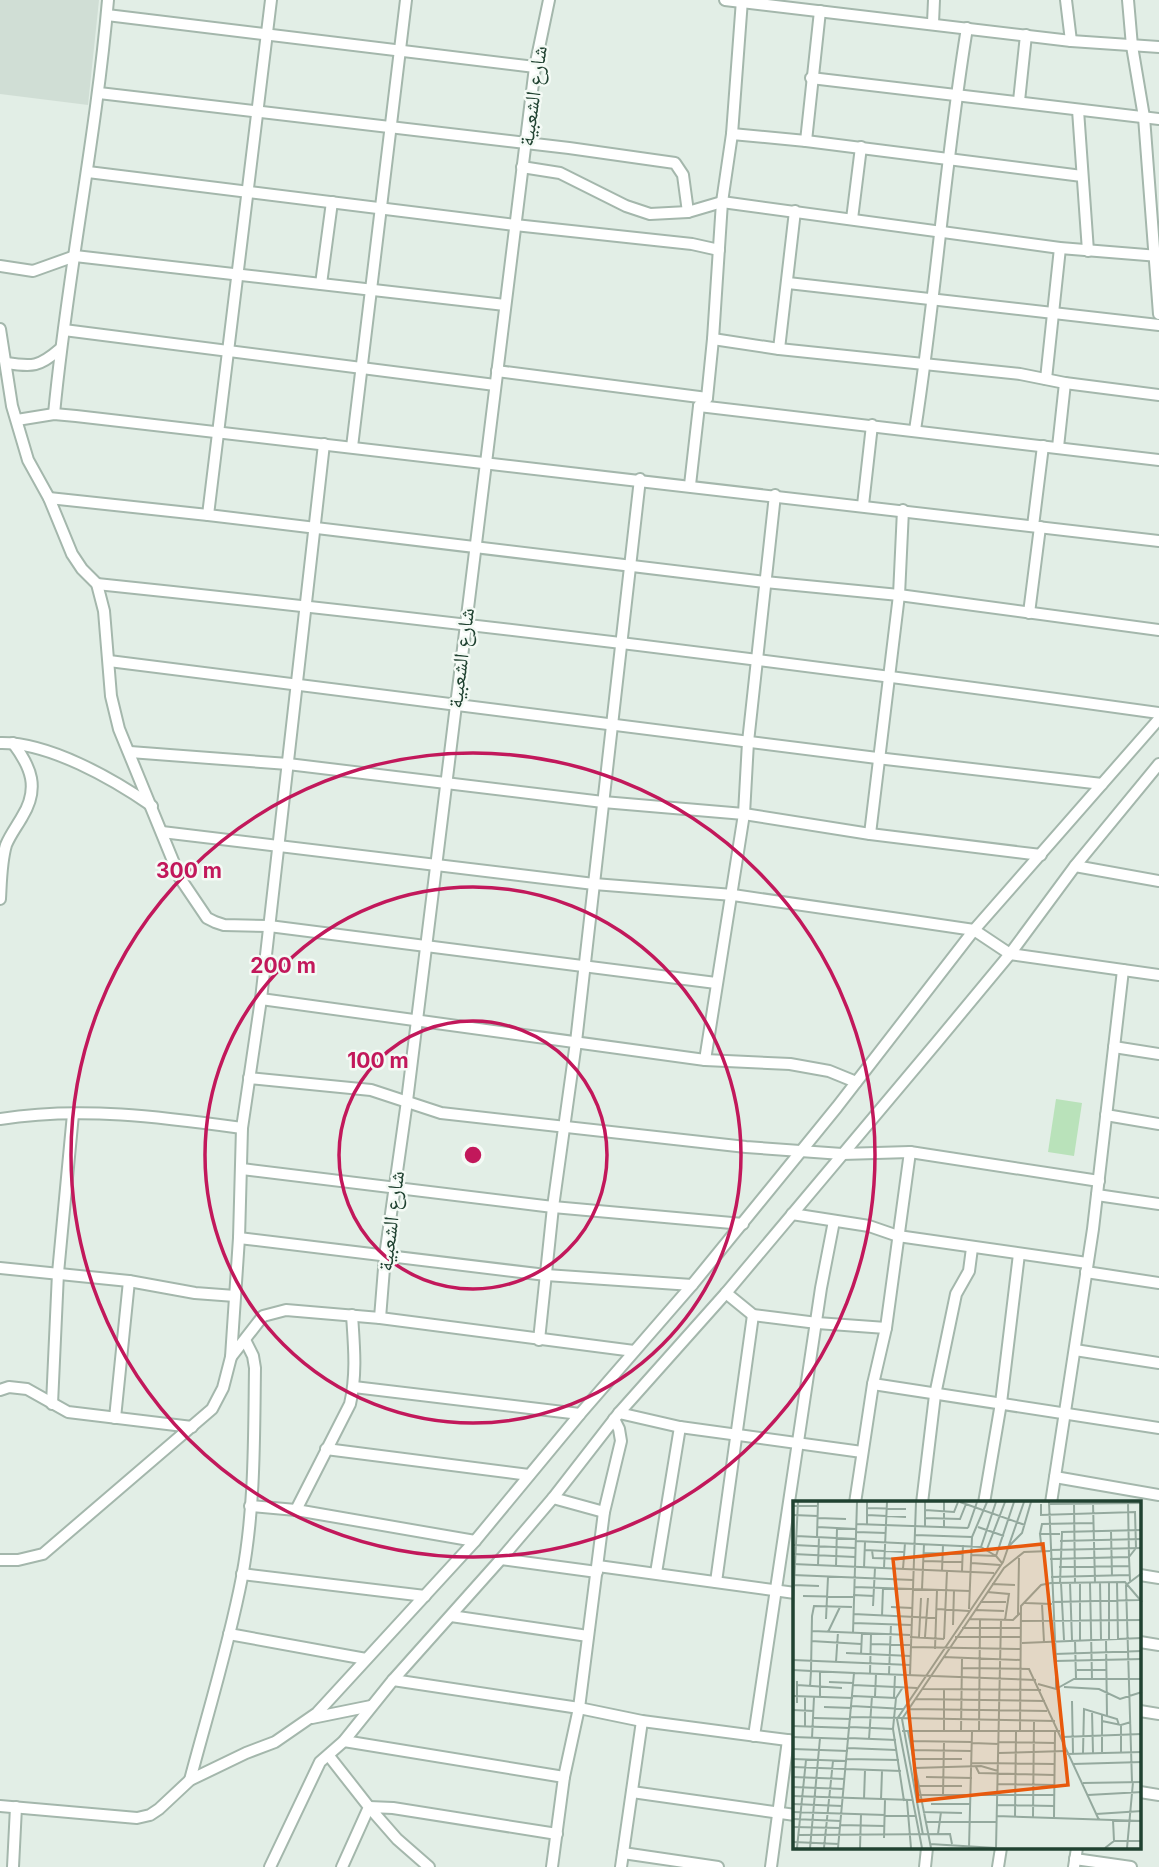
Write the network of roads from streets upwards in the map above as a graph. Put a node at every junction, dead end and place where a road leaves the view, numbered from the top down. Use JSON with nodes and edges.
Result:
{"nodes":[{"id":1,"x":108,"y":0,"type":"edge"},
{"id":2,"x":271,"y":0,"type":"edge"},
{"id":3,"x":406,"y":0,"type":"edge"},
{"id":4,"x":549,"y":0,"type":"edge"},
{"id":5,"x":725,"y":0,"type":"edge"},
{"id":6,"x":934,"y":0,"type":"edge"},
{"id":7,"x":1066,"y":0,"type":"edge"},
{"id":8,"x":1128,"y":0,"type":"edge"},
{"id":9,"x":742,"y":1,"type":"edge"},
{"id":10,"x":820,"y":11,"type":"junction"},
{"id":11,"x":107,"y":15,"type":"junction"},
{"id":12,"x":933,"y":23,"type":"junction"},
{"id":13,"x":967,"y":28,"type":"junction"},
{"id":14,"x":267,"y":34,"type":"junction"},
{"id":15,"x":1026,"y":35,"type":"junction"},
{"id":16,"x":1071,"y":41,"type":"junction"},
{"id":17,"x":1132,"y":46,"type":"junction"},
{"id":18,"x":1159,"y":47,"type":"edge"},
{"id":19,"x":400,"y":51,"type":"junction"},
{"id":20,"x":535,"y":67,"type":"junction"},
{"id":21,"x":811,"y":78,"type":"junction"},
{"id":22,"x":99,"y":93,"type":"junction"},
{"id":23,"x":956,"y":96,"type":"junction"},
{"id":24,"x":1019,"y":101,"type":"junction"},
{"id":25,"x":1078,"y":110,"type":"junction"},
{"id":26,"x":258,"y":111,"type":"junction"},
{"id":27,"x":1144,"y":117,"type":"junction"},
{"id":28,"x":1159,"y":119,"type":"edge"},
{"id":29,"x":391,"y":127,"type":"junction"},
{"id":30,"x":732,"y":134,"type":"junction"},
{"id":31,"x":806,"y":141,"type":"junction"},
{"id":32,"x":525,"y":143,"type":"junction"},
{"id":33,"x":861,"y":147,"type":"junction"},
{"id":34,"x":950,"y":159,"type":"junction"},
{"id":35,"x":522,"y":167,"type":"junction"},
{"id":36,"x":88,"y":172,"type":"junction"},
{"id":37,"x":1082,"y":176,"type":"junction"},
{"id":38,"x":248,"y":191,"type":"junction"},
{"id":39,"x":332,"y":202,"type":"junction"},
{"id":40,"x":722,"y":202,"type":"junction"},
{"id":41,"x":381,"y":208,"type":"junction"},
{"id":42,"x":795,"y":211,"type":"junction"},
{"id":43,"x":688,"y":212,"type":"junction"},
{"id":44,"x":852,"y":219,"type":"junction"},
{"id":45,"x":515,"y":225,"type":"junction"},
{"id":46,"x":940,"y":231,"type":"junction"},
{"id":47,"x":1060,"y":248,"type":"junction"},
{"id":48,"x":719,"y":250,"type":"junction"},
{"id":49,"x":1088,"y":251,"type":"junction"},
{"id":50,"x":75,"y":256,"type":"junction"},
{"id":51,"x":1156,"y":256,"type":"edge"},
{"id":52,"x":0,"y":265,"type":"edge"},
{"id":53,"x":237,"y":274,"type":"junction"},
{"id":54,"x":788,"y":283,"type":"junction"},
{"id":55,"x":321,"y":284,"type":"junction"},
{"id":56,"x":371,"y":290,"type":"junction"},
{"id":57,"x":932,"y":299,"type":"junction"},
{"id":58,"x":505,"y":305,"type":"junction"},
{"id":59,"x":1055,"y":314,"type":"junction"},
{"id":60,"x":1159,"y":314,"type":"edge"},
{"id":61,"x":1159,"y":325,"type":"edge"},
{"id":62,"x":0,"y":329,"type":"edge"},
{"id":63,"x":64,"y":330,"type":"junction"},
{"id":64,"x":713,"y":339,"type":"junction"},
{"id":65,"x":60,"y":349,"type":"junction"},
{"id":66,"x":779,"y":349,"type":"junction"},
{"id":67,"x":228,"y":351,"type":"junction"},
{"id":68,"x":925,"y":364,"type":"junction"},
{"id":69,"x":362,"y":368,"type":"junction"},
{"id":70,"x":497,"y":371,"type":"junction"},
{"id":71,"x":5,"y":372,"type":"edge"},
{"id":72,"x":1046,"y":379,"type":"junction"},
{"id":73,"x":1065,"y":383,"type":"junction"},
{"id":74,"x":495,"y":385,"type":"junction"},
{"id":75,"x":1159,"y":395,"type":"edge"},
{"id":76,"x":703,"y":402,"type":"junction"},
{"id":77,"x":12,"y":406,"type":"junction"},
{"id":78,"x":0,"y":411,"type":"edge"},
{"id":79,"x":54,"y":414,"type":"junction"},
{"id":80,"x":17,"y":420,"type":"junction"},
{"id":81,"x":872,"y":425,"type":"junction"},
{"id":82,"x":915,"y":430,"type":"junction"},
{"id":83,"x":218,"y":432,"type":"junction"},
{"id":84,"x":324,"y":444,"type":"junction"},
{"id":85,"x":1043,"y":446,"type":"junction"},
{"id":86,"x":1058,"y":446,"type":"junction"},
{"id":87,"x":352,"y":447,"type":"junction"},
{"id":88,"x":1159,"y":460,"type":"edge"},
{"id":89,"x":486,"y":461,"type":"junction"},
{"id":90,"x":640,"y":479,"type":"junction"},
{"id":91,"x":690,"y":485,"type":"junction"},
{"id":92,"x":775,"y":495,"type":"junction"},
{"id":93,"x":49,"y":498,"type":"junction"},
{"id":94,"x":863,"y":505,"type":"junction"},
{"id":95,"x":903,"y":510,"type":"junction"},
{"id":96,"x":208,"y":515,"type":"junction"},
{"id":97,"x":1036,"y":526,"type":"junction"},
{"id":98,"x":315,"y":528,"type":"junction"},
{"id":99,"x":1159,"y":541,"type":"edge"},
{"id":100,"x":475,"y":548,"type":"junction"},
{"id":101,"x":630,"y":566,"type":"junction"},
{"id":102,"x":765,"y":582,"type":"junction"},
{"id":103,"x":97,"y":584,"type":"junction"},
{"id":104,"x":898,"y":595,"type":"junction"},
{"id":105,"x":306,"y":606,"type":"junction"},
{"id":106,"x":1029,"y":613,"type":"junction"},
{"id":107,"x":466,"y":623,"type":"junction"},
{"id":108,"x":1159,"y":630,"type":"edge"},
{"id":109,"x":621,"y":642,"type":"junction"},
{"id":110,"x":757,"y":658,"type":"junction"},
{"id":111,"x":109,"y":661,"type":"junction"},
{"id":112,"x":889,"y":676,"type":"junction"},
{"id":113,"x":297,"y":685,"type":"junction"},
{"id":114,"x":455,"y":705,"type":"junction"},
{"id":115,"x":1159,"y":713,"type":"edge"},
{"id":116,"x":1159,"y":719,"type":"edge"},
{"id":117,"x":612,"y":724,"type":"junction"},
{"id":118,"x":748,"y":741,"type":"junction"},
{"id":119,"x":0,"y":743,"type":"edge"},
{"id":120,"x":13,"y":743,"type":"junction"},
{"id":121,"x":130,"y":752,"type":"junction"},
{"id":122,"x":877,"y":758,"type":"junction"},
{"id":123,"x":288,"y":764,"type":"junction"},
{"id":124,"x":1159,"y":764,"type":"edge"},
{"id":125,"x":445,"y":783,"type":"junction"},
{"id":126,"x":1102,"y":784,"type":"junction"},
{"id":127,"x":603,"y":802,"type":"junction"},
{"id":128,"x":152,"y":806,"type":"junction"},
{"id":129,"x":744,"y":814,"type":"junction"},
{"id":130,"x":162,"y":832,"type":"junction"},
{"id":131,"x":870,"y":834,"type":"junction"},
{"id":132,"x":278,"y":846,"type":"junction"},
{"id":133,"x":1041,"y":855,"type":"junction"},
{"id":134,"x":435,"y":865,"type":"junction"},
{"id":135,"x":1075,"y":866,"type":"junction"},
{"id":136,"x":1159,"y":881,"type":"edge"},
{"id":137,"x":594,"y":884,"type":"junction"},
{"id":138,"x":733,"y":895,"type":"junction"},
{"id":139,"x":0,"y":899,"type":"edge"},
{"id":140,"x":269,"y":926,"type":"junction"},
{"id":141,"x":974,"y":930,"type":"junction"},
{"id":142,"x":425,"y":946,"type":"junction"},
{"id":143,"x":1010,"y":954,"type":"junction"},
{"id":144,"x":584,"y":966,"type":"junction"},
{"id":145,"x":1123,"y":971,"type":"junction"},
{"id":146,"x":1159,"y":975,"type":"edge"},
{"id":147,"x":716,"y":983,"type":"junction"},
{"id":148,"x":261,"y":999,"type":"junction"},
{"id":149,"x":416,"y":1020,"type":"junction"},
{"id":150,"x":576,"y":1042,"type":"junction"},
{"id":151,"x":1114,"y":1047,"type":"junction"},
{"id":152,"x":1159,"y":1054,"type":"edge"},
{"id":153,"x":705,"y":1060,"type":"junction"},
{"id":154,"x":249,"y":1078,"type":"junction"},
{"id":155,"x":856,"y":1082,"type":"junction"},
{"id":156,"x":407,"y":1101,"type":"junction"},
{"id":157,"x":73,"y":1114,"type":"junction"},
{"id":158,"x":1106,"y":1115,"type":"junction"},
{"id":159,"x":0,"y":1119,"type":"edge"},
{"id":160,"x":1159,"y":1124,"type":"edge"},
{"id":161,"x":564,"y":1127,"type":"junction"},
{"id":162,"x":242,"y":1128,"type":"junction"},
{"id":163,"x":802,"y":1151,"type":"junction"},
{"id":164,"x":910,"y":1152,"type":"junction"},
{"id":165,"x":842,"y":1154,"type":"junction"},
{"id":166,"x":242,"y":1169,"type":"junction"},
{"id":167,"x":1099,"y":1181,"type":"junction"},
{"id":168,"x":395,"y":1187,"type":"junction"},
{"id":169,"x":1097,"y":1195,"type":"junction"},
{"id":170,"x":1159,"y":1204,"type":"edge"},
{"id":171,"x":554,"y":1207,"type":"junction"},
{"id":172,"x":792,"y":1213,"type":"junction"},
{"id":173,"x":834,"y":1221,"type":"junction"},
{"id":174,"x":743,"y":1224,"type":"junction"},
{"id":175,"x":898,"y":1236,"type":"junction"},
{"id":176,"x":239,"y":1238,"type":"junction"},
{"id":177,"x":972,"y":1248,"type":"junction"},
{"id":178,"x":1019,"y":1254,"type":"junction"},
{"id":179,"x":386,"y":1256,"type":"junction"},
{"id":180,"x":0,"y":1268,"type":"edge"},
{"id":181,"x":1087,"y":1268,"type":"junction"},
{"id":182,"x":58,"y":1273,"type":"junction"},
{"id":183,"x":546,"y":1275,"type":"junction"},
{"id":184,"x":128,"y":1281,"type":"junction"},
{"id":185,"x":1159,"y":1283,"type":"edge"},
{"id":186,"x":692,"y":1286,"type":"junction"},
{"id":187,"x":726,"y":1293,"type":"junction"},
{"id":188,"x":235,"y":1296,"type":"junction"},
{"id":189,"x":352,"y":1315,"type":"junction"},
{"id":190,"x":753,"y":1315,"type":"junction"},
{"id":191,"x":380,"y":1318,"type":"junction"},
{"id":192,"x":817,"y":1324,"type":"junction"},
{"id":193,"x":886,"y":1328,"type":"junction"},
{"id":194,"x":245,"y":1340,"type":"junction"},
{"id":195,"x":539,"y":1340,"type":"junction"},
{"id":196,"x":1075,"y":1350,"type":"junction"},
{"id":197,"x":634,"y":1352,"type":"junction"},
{"id":198,"x":231,"y":1357,"type":"junction"},
{"id":199,"x":1159,"y":1363,"type":"edge"},
{"id":200,"x":873,"y":1384,"type":"junction"},
{"id":201,"x":354,"y":1387,"type":"junction"},
{"id":202,"x":0,"y":1390,"type":"edge"},
{"id":203,"x":935,"y":1395,"type":"junction"},
{"id":204,"x":1001,"y":1403,"type":"junction"},
{"id":205,"x":52,"y":1404,"type":"junction"},
{"id":206,"x":580,"y":1414,"type":"junction"},
{"id":207,"x":1066,"y":1414,"type":"junction"},
{"id":208,"x":616,"y":1416,"type":"junction"},
{"id":209,"x":115,"y":1418,"type":"junction"},
{"id":210,"x":192,"y":1427,"type":"junction"},
{"id":211,"x":680,"y":1427,"type":"junction"},
{"id":212,"x":1159,"y":1429,"type":"edge"},
{"id":213,"x":736,"y":1434,"type":"junction"},
{"id":214,"x":799,"y":1443,"type":"junction"},
{"id":215,"x":326,"y":1450,"type":"junction"},
{"id":216,"x":862,"y":1451,"type":"junction"},
{"id":217,"x":529,"y":1475,"type":"junction"},
{"id":218,"x":1055,"y":1477,"type":"junction"},
{"id":219,"x":1130,"y":1491,"type":"junction"},
{"id":220,"x":1159,"y":1495,"type":"edge"},
{"id":221,"x":553,"y":1498,"type":"junction"},
{"id":222,"x":855,"y":1501,"type":"edge"},
{"id":223,"x":922,"y":1501,"type":"edge"},
{"id":224,"x":984,"y":1501,"type":"edge"},
{"id":225,"x":1051,"y":1501,"type":"edge"},
{"id":226,"x":1128,"y":1501,"type":"edge"},
{"id":227,"x":250,"y":1506,"type":"junction"},
{"id":228,"x":296,"y":1510,"type":"junction"},
{"id":229,"x":604,"y":1512,"type":"junction"},
{"id":230,"x":475,"y":1541,"type":"junction"},
{"id":231,"x":501,"y":1559,"type":"junction"},
{"id":232,"x":0,"y":1560,"type":"edge"},
{"id":233,"x":597,"y":1569,"type":"junction"},
{"id":234,"x":656,"y":1573,"type":"junction"},
{"id":235,"x":242,"y":1574,"type":"junction"},
{"id":236,"x":716,"y":1582,"type":"junction"},
{"id":237,"x":777,"y":1590,"type":"junction"},
{"id":238,"x":793,"y":1593,"type":"edge"},
{"id":239,"x":425,"y":1596,"type":"junction"},
{"id":240,"x":451,"y":1616,"type":"junction"},
{"id":241,"x":229,"y":1634,"type":"junction"},
{"id":242,"x":588,"y":1636,"type":"junction"},
{"id":243,"x":366,"y":1660,"type":"junction"},
{"id":244,"x":393,"y":1680,"type":"junction"},
{"id":245,"x":371,"y":1706,"type":"junction"},
{"id":246,"x":579,"y":1708,"type":"junction"},
{"id":247,"x":310,"y":1718,"type":"junction"},
{"id":248,"x":642,"y":1721,"type":"junction"},
{"id":249,"x":754,"y":1736,"type":"junction"},
{"id":250,"x":344,"y":1741,"type":"junction"},
{"id":251,"x":792,"y":1741,"type":"edge"},
{"id":252,"x":329,"y":1756,"type":"junction"},
{"id":253,"x":564,"y":1777,"type":"junction"},
{"id":254,"x":190,"y":1780,"type":"junction"},
{"id":255,"x":632,"y":1792,"type":"junction"},
{"id":256,"x":0,"y":1806,"type":"edge"},
{"id":257,"x":16,"y":1807,"type":"junction"},
{"id":258,"x":369,"y":1807,"type":"junction"},
{"id":259,"x":778,"y":1812,"type":"junction"},
{"id":260,"x":793,"y":1815,"type":"edge"},
{"id":261,"x":557,"y":1834,"type":"junction"},
{"id":262,"x":623,"y":1853,"type":"junction"},
{"id":263,"x":1075,"y":1858,"type":"edge"},
{"id":264,"x":13,"y":1867,"type":"edge"},
{"id":265,"x":270,"y":1867,"type":"edge"},
{"id":266,"x":342,"y":1867,"type":"edge"},
{"id":267,"x":429,"y":1867,"type":"edge"},
{"id":268,"x":552,"y":1867,"type":"edge"},
{"id":269,"x":621,"y":1867,"type":"edge"},
{"id":270,"x":718,"y":1867,"type":"edge"},
{"id":271,"x":771,"y":1867,"type":"edge"},
{"id":272,"x":1131,"y":1867,"type":"edge"}],
"edges":[{"from":1,"to":11,"type":"street"},
{"from":2,"to":14,"type":"street"},
{"from":3,"to":19,"type":"street"},
{"from":4,"to":20,"type":"street","name":"شارع الشعبية"},
{"from":5,"to":9,"type":"street"},
{"from":6,"to":12,"type":"street"},
{"from":7,"to":16,"type":"street"},
{"from":8,"to":17,"type":"street"},
{"from":9,"to":10,"type":"street"},
{"from":9,"to":30,"type":"street"},
{"from":10,"to":12,"type":"street"},
{"from":10,"to":21,"type":"street"},
{"from":11,"to":14,"type":"street"},
{"from":11,"to":22,"type":"street"},
{"from":12,"to":13,"type":"street"},
{"from":13,"to":15,"type":"street"},
{"from":13,"to":23,"type":"street"},
{"from":14,"to":19,"type":"street"},
{"from":14,"to":26,"type":"street"},
{"from":15,"to":16,"type":"street"},
{"from":15,"to":24,"type":"street"},
{"from":16,"to":17,"type":"street"},
{"from":17,"to":18,"type":"street"},
{"from":17,"to":27,"type":"street"},
{"from":19,"to":20,"type":"street"},
{"from":19,"to":29,"type":"street"},
{"from":20,"to":32,"type":"street","name":"شارع الشعبية"},
{"from":21,"to":23,"type":"street"},
{"from":21,"to":31,"type":"street"},
{"from":22,"to":26,"type":"street"},
{"from":22,"to":36,"type":"street"},
{"from":23,"to":24,"type":"street"},
{"from":23,"to":34,"type":"street"},
{"from":24,"to":25,"type":"street"},
{"from":25,"to":27,"type":"street"},
{"from":25,"to":37,"type":"street"},
{"from":26,"to":29,"type":"street"},
{"from":26,"to":38,"type":"street"},
{"from":27,"to":28,"type":"street"},
{"from":27,"to":51,"type":"street"},
{"from":29,"to":32,"type":"street"},
{"from":29,"to":41,"type":"street"},
{"from":30,"to":31,"type":"street"},
{"from":30,"to":40,"type":"street"},
{"from":31,"to":33,"type":"street"},
{"from":32,"to":35,"type":"street","name":"شارع الشعبية"},
{"from":32,"to":43,"type":"street"},
{"from":33,"to":34,"type":"street"},
{"from":33,"to":44,"type":"street"},
{"from":34,"to":37,"type":"street"},
{"from":34,"to":46,"type":"street"},
{"from":35,"to":43,"type":"street"},
{"from":35,"to":45,"type":"street","name":"شارع الشعبية"},
{"from":36,"to":38,"type":"street"},
{"from":36,"to":50,"type":"street"},
{"from":37,"to":49,"type":"street"},
{"from":38,"to":39,"type":"street"},
{"from":38,"to":53,"type":"street"},
{"from":39,"to":41,"type":"street"},
{"from":39,"to":55,"type":"street"},
{"from":40,"to":42,"type":"street"},
{"from":40,"to":43,"type":"street"},
{"from":40,"to":48,"type":"street"},
{"from":41,"to":45,"type":"street"},
{"from":41,"to":56,"type":"street"},
{"from":42,"to":44,"type":"street"},
{"from":42,"to":54,"type":"street"},
{"from":44,"to":46,"type":"street"},
{"from":45,"to":48,"type":"street"},
{"from":45,"to":58,"type":"street","name":"شارع الشعبية"},
{"from":46,"to":47,"type":"street"},
{"from":46,"to":57,"type":"street"},
{"from":47,"to":49,"type":"street"},
{"from":47,"to":59,"type":"street"},
{"from":48,"to":64,"type":"street"},
{"from":49,"to":51,"type":"street"},
{"from":50,"to":52,"type":"street"},
{"from":50,"to":53,"type":"street"},
{"from":50,"to":63,"type":"street"},
{"from":51,"to":60,"type":"street"},
{"from":53,"to":55,"type":"street"},
{"from":53,"to":67,"type":"street"},
{"from":54,"to":57,"type":"street"},
{"from":54,"to":66,"type":"street"},
{"from":55,"to":56,"type":"street"},
{"from":56,"to":58,"type":"street"},
{"from":56,"to":69,"type":"street"},
{"from":57,"to":59,"type":"street"},
{"from":57,"to":68,"type":"street"},
{"from":58,"to":70,"type":"street","name":"شارع الشعبية"},
{"from":59,"to":61,"type":"street"},
{"from":59,"to":72,"type":"street"},
{"from":62,"to":71,"type":"street"},
{"from":63,"to":65,"type":"street"},
{"from":63,"to":67,"type":"street"},
{"from":64,"to":66,"type":"street"},
{"from":64,"to":76,"type":"street"},
{"from":65,"to":71,"type":"street"},
{"from":65,"to":79,"type":"street"},
{"from":66,"to":68,"type":"street"},
{"from":67,"to":69,"type":"street"},
{"from":67,"to":83,"type":"street"},
{"from":68,"to":72,"type":"street"},
{"from":68,"to":82,"type":"street"},
{"from":69,"to":74,"type":"street"},
{"from":69,"to":87,"type":"street"},
{"from":70,"to":74,"type":"street","name":"شارع الشعبية"},
{"from":70,"to":76,"type":"street"},
{"from":71,"to":77,"type":"street"},
{"from":72,"to":73,"type":"street"},
{"from":73,"to":75,"type":"street"},
{"from":73,"to":86,"type":"street"},
{"from":74,"to":89,"type":"street","name":"شارع الشعبية"},
{"from":76,"to":81,"type":"street"},
{"from":76,"to":91,"type":"street"},
{"from":77,"to":78,"type":"street"},
{"from":77,"to":80,"type":"street"},
{"from":79,"to":80,"type":"street"},
{"from":79,"to":83,"type":"street"},
{"from":80,"to":93,"type":"street"},
{"from":81,"to":82,"type":"street"},
{"from":81,"to":94,"type":"street"},
{"from":82,"to":85,"type":"street"},
{"from":83,"to":84,"type":"street"},
{"from":83,"to":96,"type":"street"},
{"from":84,"to":87,"type":"street"},
{"from":84,"to":98,"type":"street"},
{"from":85,"to":86,"type":"street"},
{"from":85,"to":97,"type":"street"},
{"from":86,"to":88,"type":"street"},
{"from":87,"to":89,"type":"street"},
{"from":89,"to":90,"type":"street"},
{"from":89,"to":100,"type":"street","name":"شارع الشعبية"},
{"from":90,"to":91,"type":"street"},
{"from":90,"to":101,"type":"street"},
{"from":91,"to":92,"type":"street"},
{"from":92,"to":94,"type":"street"},
{"from":92,"to":102,"type":"street"},
{"from":93,"to":96,"type":"street"},
{"from":93,"to":103,"type":"street"},
{"from":94,"to":95,"type":"street"},
{"from":95,"to":97,"type":"street"},
{"from":95,"to":104,"type":"street"},
{"from":96,"to":98,"type":"street"},
{"from":97,"to":99,"type":"street"},
{"from":97,"to":106,"type":"street"},
{"from":98,"to":100,"type":"street"},
{"from":98,"to":105,"type":"street"},
{"from":100,"to":101,"type":"street"},
{"from":100,"to":107,"type":"street","name":"شارع الشعبية"},
{"from":101,"to":102,"type":"street"},
{"from":101,"to":109,"type":"street"},
{"from":102,"to":104,"type":"street"},
{"from":102,"to":110,"type":"street"},
{"from":103,"to":105,"type":"street"},
{"from":103,"to":111,"type":"street"},
{"from":104,"to":106,"type":"street"},
{"from":104,"to":112,"type":"street"},
{"from":105,"to":107,"type":"street"},
{"from":105,"to":113,"type":"street"},
{"from":106,"to":108,"type":"street"},
{"from":107,"to":109,"type":"street"},
{"from":107,"to":114,"type":"street","name":"شارع الشعبية"},
{"from":109,"to":110,"type":"street"},
{"from":109,"to":117,"type":"street"},
{"from":110,"to":112,"type":"street"},
{"from":110,"to":118,"type":"street"},
{"from":111,"to":113,"type":"street"},
{"from":111,"to":121,"type":"street"},
{"from":112,"to":115,"type":"street"},
{"from":112,"to":122,"type":"street"},
{"from":113,"to":114,"type":"street"},
{"from":113,"to":123,"type":"street"},
{"from":114,"to":117,"type":"street"},
{"from":114,"to":125,"type":"street","name":"شارع الشعبية"},
{"from":116,"to":126,"type":"street"},
{"from":117,"to":118,"type":"street"},
{"from":117,"to":127,"type":"street"},
{"from":118,"to":122,"type":"street"},
{"from":118,"to":129,"type":"street"},
{"from":119,"to":120,"type":"street"},
{"from":120,"to":128,"type":"street"},
{"from":120,"to":139,"type":"street"},
{"from":121,"to":123,"type":"street"},
{"from":121,"to":128,"type":"street"},
{"from":122,"to":126,"type":"street"},
{"from":122,"to":131,"type":"street"},
{"from":123,"to":125,"type":"street"},
{"from":123,"to":132,"type":"street"},
{"from":124,"to":135,"type":"street"},
{"from":125,"to":127,"type":"street"},
{"from":125,"to":134,"type":"street","name":"شارع الشعبية"},
{"from":126,"to":133,"type":"street"},
{"from":127,"to":129,"type":"street"},
{"from":127,"to":137,"type":"street"},
{"from":128,"to":130,"type":"street"},
{"from":129,"to":131,"type":"street"},
{"from":129,"to":138,"type":"street"},
{"from":130,"to":132,"type":"street"},
{"from":130,"to":140,"type":"street"},
{"from":131,"to":133,"type":"street"},
{"from":132,"to":134,"type":"street"},
{"from":132,"to":140,"type":"street"},
{"from":133,"to":141,"type":"street"},
{"from":134,"to":137,"type":"street"},
{"from":134,"to":142,"type":"street","name":"شارع الشعبية"},
{"from":135,"to":136,"type":"street"},
{"from":135,"to":143,"type":"street"},
{"from":137,"to":138,"type":"street"},
{"from":137,"to":144,"type":"street"},
{"from":138,"to":141,"type":"street"},
{"from":138,"to":147,"type":"street"},
{"from":140,"to":142,"type":"street"},
{"from":140,"to":148,"type":"street"},
{"from":141,"to":143,"type":"street"},
{"from":141,"to":155,"type":"street"},
{"from":142,"to":144,"type":"street"},
{"from":142,"to":149,"type":"street","name":"شارع الشعبية"},
{"from":143,"to":145,"type":"street"},
{"from":143,"to":165,"type":"street"},
{"from":144,"to":147,"type":"street"},
{"from":144,"to":150,"type":"street"},
{"from":145,"to":146,"type":"street"},
{"from":145,"to":151,"type":"street"},
{"from":147,"to":153,"type":"street"},
{"from":148,"to":149,"type":"street"},
{"from":148,"to":154,"type":"street"},
{"from":149,"to":150,"type":"street"},
{"from":149,"to":156,"type":"street","name":"شارع الشعبية"},
{"from":150,"to":153,"type":"street"},
{"from":150,"to":161,"type":"street"},
{"from":151,"to":152,"type":"street"},
{"from":151,"to":158,"type":"street"},
{"from":153,"to":155,"type":"street"},
{"from":154,"to":156,"type":"street"},
{"from":154,"to":162,"type":"street"},
{"from":155,"to":163,"type":"street"},
{"from":156,"to":161,"type":"street"},
{"from":156,"to":168,"type":"street","name":"شارع الشعبية"},
{"from":157,"to":159,"type":"street"},
{"from":157,"to":162,"type":"street"},
{"from":157,"to":182,"type":"street"},
{"from":158,"to":160,"type":"street"},
{"from":158,"to":167,"type":"street"},
{"from":161,"to":163,"type":"street"},
{"from":161,"to":171,"type":"street"},
{"from":162,"to":166,"type":"street"},
{"from":163,"to":165,"type":"street"},
{"from":163,"to":174,"type":"street"},
{"from":164,"to":165,"type":"street"},
{"from":164,"to":167,"type":"street"},
{"from":164,"to":175,"type":"street"},
{"from":165,"to":172,"type":"street"},
{"from":166,"to":168,"type":"street"},
{"from":166,"to":176,"type":"street"},
{"from":167,"to":169,"type":"street"},
{"from":168,"to":171,"type":"street"},
{"from":168,"to":179,"type":"street","name":"شارع الشعبية"},
{"from":169,"to":170,"type":"street"},
{"from":169,"to":181,"type":"street"},
{"from":171,"to":174,"type":"street"},
{"from":171,"to":183,"type":"street"},
{"from":172,"to":173,"type":"street"},
{"from":172,"to":187,"type":"street"},
{"from":173,"to":175,"type":"street"},
{"from":173,"to":192,"type":"street"},
{"from":174,"to":186,"type":"street"},
{"from":175,"to":177,"type":"street"},
{"from":175,"to":193,"type":"street"},
{"from":176,"to":179,"type":"street"},
{"from":176,"to":188,"type":"street"},
{"from":177,"to":178,"type":"street"},
{"from":177,"to":203,"type":"street"},
{"from":178,"to":181,"type":"street"},
{"from":178,"to":204,"type":"street"},
{"from":179,"to":183,"type":"street"},
{"from":179,"to":191,"type":"street","name":"شارع الشعبية"},
{"from":180,"to":182,"type":"street"},
{"from":181,"to":185,"type":"street"},
{"from":181,"to":196,"type":"street"},
{"from":182,"to":184,"type":"street"},
{"from":182,"to":205,"type":"street"},
{"from":183,"to":186,"type":"street"},
{"from":183,"to":195,"type":"street"},
{"from":184,"to":188,"type":"street"},
{"from":184,"to":209,"type":"street"},
{"from":186,"to":197,"type":"street"},
{"from":187,"to":190,"type":"street"},
{"from":187,"to":208,"type":"street"},
{"from":188,"to":198,"type":"street"},
{"from":189,"to":191,"type":"street"},
{"from":189,"to":194,"type":"street"},
{"from":189,"to":201,"type":"street"},
{"from":190,"to":192,"type":"street"},
{"from":190,"to":213,"type":"street"},
{"from":191,"to":195,"type":"street"},
{"from":192,"to":193,"type":"street"},
{"from":192,"to":214,"type":"street"},
{"from":193,"to":200,"type":"street"},
{"from":194,"to":198,"type":"street"},
{"from":194,"to":227,"type":"street"},
{"from":195,"to":197,"type":"street"},
{"from":196,"to":199,"type":"street"},
{"from":196,"to":207,"type":"street"},
{"from":197,"to":206,"type":"street"},
{"from":198,"to":210,"type":"street"},
{"from":200,"to":203,"type":"street"},
{"from":200,"to":216,"type":"street"},
{"from":201,"to":206,"type":"street"},
{"from":201,"to":215,"type":"street"},
{"from":202,"to":205,"type":"street"},
{"from":203,"to":204,"type":"street"},
{"from":203,"to":223,"type":"street"},
{"from":204,"to":207,"type":"street"},
{"from":204,"to":224,"type":"street"},
{"from":205,"to":209,"type":"street"},
{"from":206,"to":217,"type":"street"},
{"from":207,"to":212,"type":"street"},
{"from":207,"to":218,"type":"street"},
{"from":208,"to":211,"type":"street"},
{"from":208,"to":221,"type":"street"},
{"from":208,"to":229,"type":"street"},
{"from":209,"to":210,"type":"street"},
{"from":210,"to":232,"type":"street"},
{"from":211,"to":213,"type":"street"},
{"from":211,"to":234,"type":"street"},
{"from":213,"to":214,"type":"street"},
{"from":213,"to":236,"type":"street"},
{"from":214,"to":216,"type":"street"},
{"from":214,"to":237,"type":"street"},
{"from":215,"to":217,"type":"street"},
{"from":215,"to":228,"type":"street"},
{"from":216,"to":222,"type":"street"},
{"from":217,"to":230,"type":"street"},
{"from":218,"to":219,"type":"street"},
{"from":218,"to":225,"type":"street"},
{"from":219,"to":220,"type":"street"},
{"from":219,"to":226,"type":"street"},
{"from":221,"to":229,"type":"street"},
{"from":221,"to":231,"type":"street"},
{"from":227,"to":228,"type":"street"},
{"from":227,"to":235,"type":"street"},
{"from":228,"to":230,"type":"street"},
{"from":229,"to":233,"type":"street"},
{"from":230,"to":239,"type":"street"},
{"from":231,"to":233,"type":"street"},
{"from":231,"to":240,"type":"street"},
{"from":233,"to":234,"type":"street"},
{"from":233,"to":242,"type":"street"},
{"from":234,"to":236,"type":"street"},
{"from":235,"to":239,"type":"street"},
{"from":235,"to":241,"type":"street"},
{"from":236,"to":237,"type":"street"},
{"from":237,"to":238,"type":"street"},
{"from":237,"to":249,"type":"street"},
{"from":239,"to":243,"type":"street"},
{"from":240,"to":242,"type":"street"},
{"from":240,"to":244,"type":"street"},
{"from":241,"to":243,"type":"street"},
{"from":241,"to":254,"type":"street"},
{"from":242,"to":246,"type":"street"},
{"from":243,"to":247,"type":"street"},
{"from":244,"to":245,"type":"street"},
{"from":244,"to":246,"type":"street"},
{"from":245,"to":247,"type":"street"},
{"from":245,"to":250,"type":"street"},
{"from":246,"to":248,"type":"street"},
{"from":246,"to":253,"type":"street"},
{"from":247,"to":254,"type":"street"},
{"from":248,"to":249,"type":"street"},
{"from":248,"to":255,"type":"street"},
{"from":249,"to":251,"type":"street"},
{"from":250,"to":252,"type":"street"},
{"from":250,"to":253,"type":"street"},
{"from":251,"to":259,"type":"street"},
{"from":252,"to":258,"type":"street"},
{"from":252,"to":265,"type":"street"},
{"from":253,"to":261,"type":"street"},
{"from":254,"to":257,"type":"street"},
{"from":255,"to":259,"type":"street"},
{"from":255,"to":262,"type":"street"},
{"from":256,"to":257,"type":"street"},
{"from":257,"to":264,"type":"street"},
{"from":258,"to":261,"type":"street"},
{"from":258,"to":266,"type":"street"},
{"from":258,"to":267,"type":"street"},
{"from":259,"to":260,"type":"street"},
{"from":259,"to":271,"type":"street"},
{"from":261,"to":268,"type":"street"},
{"from":262,"to":269,"type":"street"},
{"from":262,"to":270,"type":"street"},
{"from":263,"to":272,"type":"street"}]}
